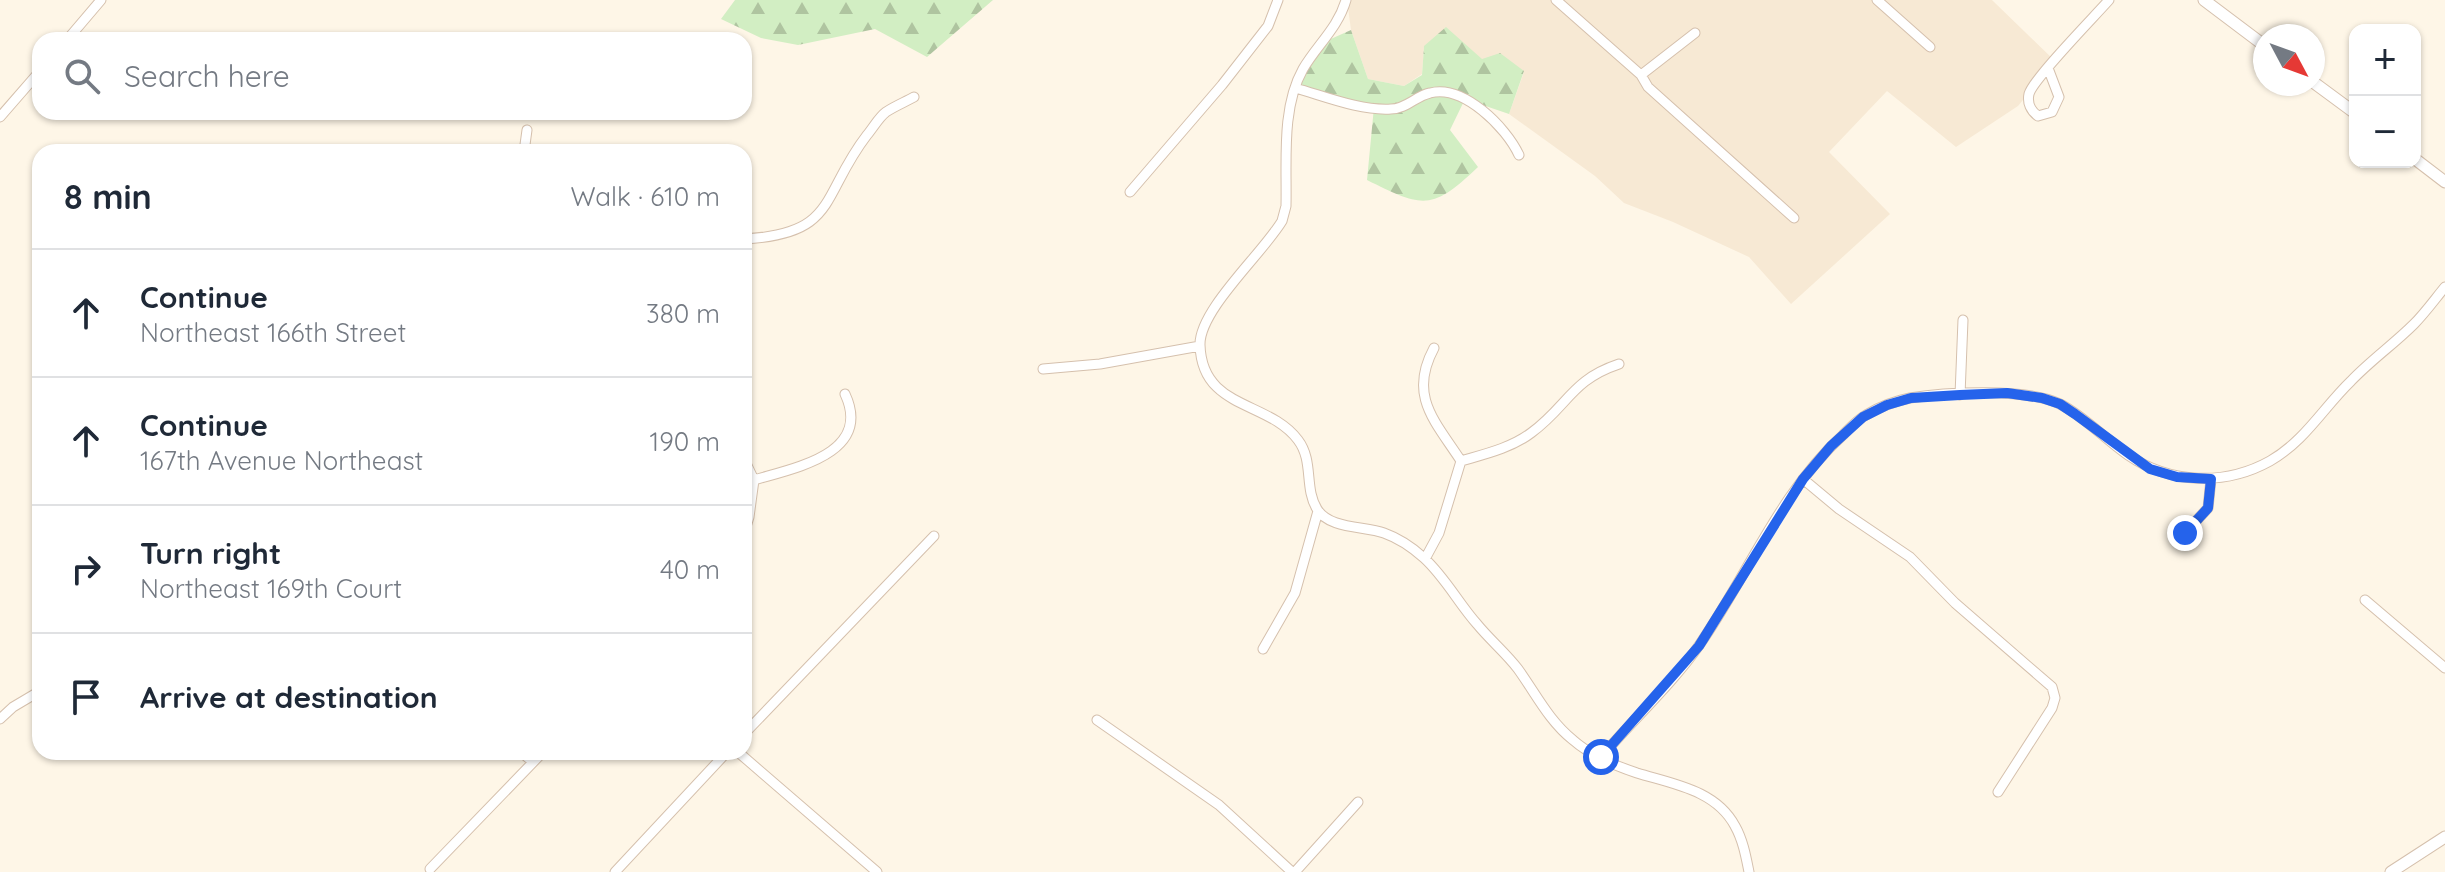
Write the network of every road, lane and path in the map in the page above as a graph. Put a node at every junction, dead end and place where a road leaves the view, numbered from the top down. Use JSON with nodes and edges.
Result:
{"nodes":[{"id":1,"x":101,"y":0,"type":"edge"},
{"id":2,"x":1278,"y":0,"type":"edge"},
{"id":3,"x":1346,"y":0,"type":"edge"},
{"id":4,"x":1556,"y":0,"type":"edge"},
{"id":5,"x":1877,"y":0,"type":"edge"},
{"id":6,"x":2109,"y":0,"type":"edge"},
{"id":7,"x":2204,"y":0,"type":"edge"},
{"id":8,"x":74,"y":32,"type":"edge"},
{"id":9,"x":1695,"y":33,"type":"dead end"},
{"id":10,"x":2253,"y":37,"type":"edge"},
{"id":11,"x":1930,"y":47,"type":"dead end"},
{"id":12,"x":2048,"y":68,"type":"junction"},
{"id":13,"x":1641,"y":75,"type":"junction"},
{"id":14,"x":32,"y":80,"type":"edge"},
{"id":15,"x":1295,"y":88,"type":"junction"},
{"id":16,"x":2325,"y":91,"type":"edge"},
{"id":17,"x":914,"y":97,"type":"dead end"},
{"id":18,"x":2349,"y":109,"type":"edge"},
{"id":19,"x":0,"y":117,"type":"edge"},
{"id":20,"x":527,"y":130,"type":"dead end"},
{"id":21,"x":525,"y":144,"type":"edge"},
{"id":22,"x":1519,"y":155,"type":"dead end"},
{"id":23,"x":2421,"y":164,"type":"edge"},
{"id":24,"x":2445,"y":182,"type":"edge"},
{"id":25,"x":1130,"y":192,"type":"dead end"},
{"id":26,"x":1794,"y":218,"type":"dead end"},
{"id":27,"x":752,"y":239,"type":"edge"},
{"id":28,"x":2445,"y":287,"type":"edge"},
{"id":29,"x":1963,"y":320,"type":"dead end"},
{"id":30,"x":1200,"y":346,"type":"junction"},
{"id":31,"x":1434,"y":348,"type":"dead end"},
{"id":32,"x":1619,"y":364,"type":"dead end"},
{"id":33,"x":1043,"y":369,"type":"dead end"},
{"id":34,"x":845,"y":394,"type":"dead end"},
{"id":35,"x":1960,"y":395,"type":"junction"},
{"id":36,"x":1461,"y":461,"type":"junction"},
{"id":37,"x":752,"y":476,"type":"edge"},
{"id":38,"x":1803,"y":479,"type":"junction"},
{"id":39,"x":2211,"y":479,"type":"junction"},
{"id":40,"x":754,"y":480,"type":"junction"},
{"id":41,"x":752,"y":495,"type":"edge"},
{"id":42,"x":1318,"y":511,"type":"junction"},
{"id":43,"x":2185,"y":533,"type":"dead end"},
{"id":44,"x":934,"y":536,"type":"dead end"},
{"id":45,"x":1425,"y":559,"type":"junction"},
{"id":46,"x":2365,"y":600,"type":"dead end"},
{"id":47,"x":1263,"y":649,"type":"dead end"},
{"id":48,"x":2445,"y":668,"type":"edge"},
{"id":49,"x":32,"y":696,"type":"edge"},
{"id":50,"x":0,"y":719,"type":"edge"},
{"id":51,"x":1097,"y":720,"type":"dead end"},
{"id":52,"x":752,"y":726,"type":"edge"},
{"id":53,"x":1601,"y":757,"type":"junction"},
{"id":54,"x":531,"y":760,"type":"edge"},
{"id":55,"x":720,"y":760,"type":"edge"},
{"id":56,"x":747,"y":760,"type":"edge"},
{"id":57,"x":533,"y":762,"type":"joint"},
{"id":58,"x":1998,"y":792,"type":"dead end"},
{"id":59,"x":1358,"y":802,"type":"dead end"},
{"id":60,"x":2445,"y":837,"type":"edge"},
{"id":61,"x":430,"y":869,"type":"dead end"},
{"id":62,"x":615,"y":872,"type":"edge"},
{"id":63,"x":877,"y":872,"type":"edge"},
{"id":64,"x":1294,"y":872,"type":"edge"},
{"id":65,"x":1749,"y":872,"type":"edge"},
{"id":66,"x":2391,"y":872,"type":"edge"}],
"edges":[{"from":1,"to":8,"type":"street"},
{"from":2,"to":25,"type":"street"},
{"from":3,"to":15,"type":"street"},
{"from":4,"to":13,"type":"street"},
{"from":5,"to":11,"type":"street"},
{"from":6,"to":12,"type":"street"},
{"from":7,"to":10,"type":"street"},
{"from":9,"to":13,"type":"street"},
{"from":12,"to":12,"type":"street"},
{"from":13,"to":26,"type":"street"},
{"from":14,"to":19,"type":"street"},
{"from":15,"to":22,"type":"street"},
{"from":15,"to":30,"type":"street"},
{"from":16,"to":18,"type":"street"},
{"from":17,"to":27,"type":"street"},
{"from":20,"to":21,"type":"street"},
{"from":23,"to":24,"type":"street"},
{"from":28,"to":39,"type":"street"},
{"from":29,"to":35,"type":"street"},
{"from":30,"to":33,"type":"street"},
{"from":30,"to":42,"type":"street"},
{"from":31,"to":36,"type":"street"},
{"from":32,"to":36,"type":"street"},
{"from":34,"to":40,"type":"street"},
{"from":35,"to":38,"type":"street"},
{"from":35,"to":39,"type":"street"},
{"from":36,"to":45,"type":"street"},
{"from":37,"to":40,"type":"street"},
{"from":38,"to":53,"type":"street"},
{"from":38,"to":58,"type":"street"},
{"from":39,"to":43,"type":"street"},
{"from":40,"to":41,"type":"street"},
{"from":42,"to":45,"type":"street"},
{"from":42,"to":47,"type":"street"},
{"from":44,"to":52,"type":"street"},
{"from":45,"to":53,"type":"street"},
{"from":46,"to":48,"type":"street"},
{"from":49,"to":50,"type":"street"},
{"from":51,"to":64,"type":"street"},
{"from":53,"to":65,"type":"street"},
{"from":54,"to":57,"type":"street"},
{"from":55,"to":62,"type":"street"},
{"from":56,"to":63,"type":"street"},
{"from":57,"to":61,"type":"street"},
{"from":59,"to":64,"type":"street"},
{"from":60,"to":66,"type":"street"}]}
